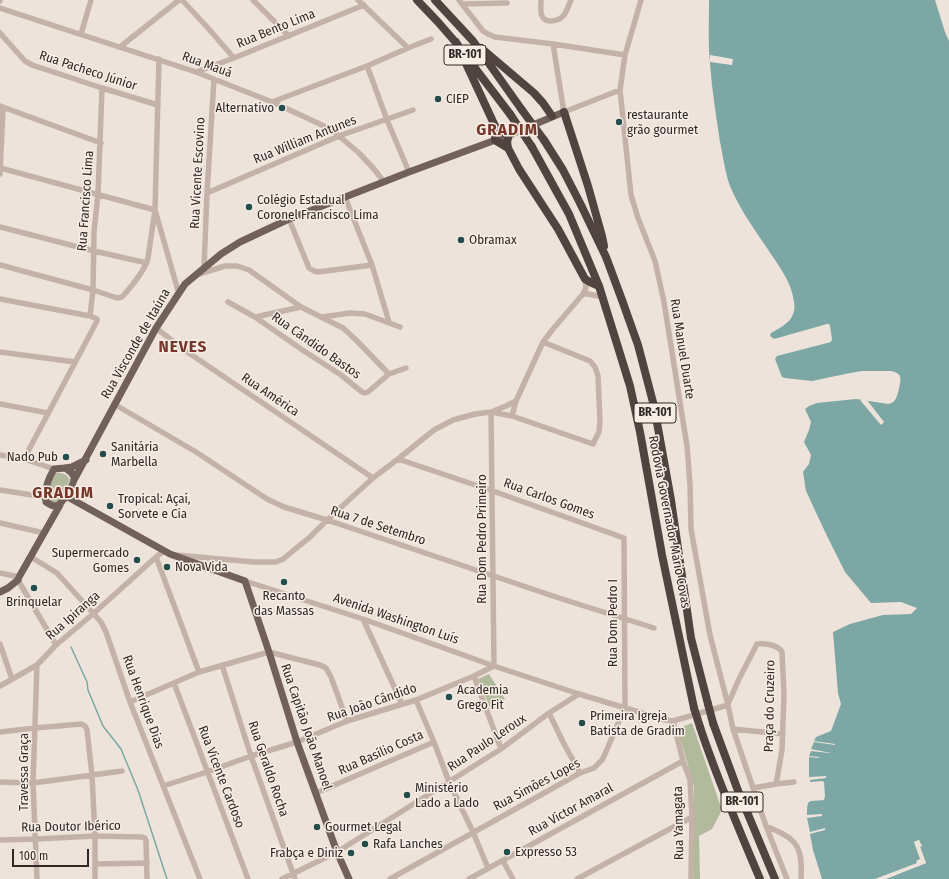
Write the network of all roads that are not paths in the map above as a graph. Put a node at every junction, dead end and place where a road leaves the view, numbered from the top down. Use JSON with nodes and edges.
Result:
{"nodes":[{"id":1,"x":90,"y":0,"type":"edge"},
{"id":2,"x":180,"y":0,"type":"edge"},
{"id":3,"x":253,"y":0,"type":"edge"},
{"id":4,"x":358,"y":0,"type":"edge"},
{"id":5,"x":417,"y":0,"type":"edge"},
{"id":6,"x":435,"y":0,"type":"edge"},
{"id":7,"x":541,"y":0,"type":"edge"},
{"id":8,"x":571,"y":0,"type":"edge"},
{"id":9,"x":641,"y":0,"type":"edge"},
{"id":10,"x":461,"y":2,"type":"edge"},
{"id":11,"x":507,"y":3,"type":"dead end"},
{"id":12,"x":364,"y":6,"type":"junction"},
{"id":13,"x":2,"y":10,"type":"edge"},
{"id":14,"x":0,"y":33,"type":"edge"},
{"id":15,"x":81,"y":34,"type":"junction"},
{"id":16,"x":289,"y":36,"type":"junction"},
{"id":17,"x":431,"y":39,"type":"dead end"},
{"id":18,"x":473,"y":41,"type":"junction"},
{"id":19,"x":456,"y":42,"type":"junction"},
{"id":20,"x":553,"y":44,"type":"junction"},
{"id":21,"x":120,"y":47,"type":"junction"},
{"id":22,"x":408,"y":48,"type":"junction"},
{"id":23,"x":625,"y":55,"type":"junction"},
{"id":24,"x":234,"y":58,"type":"junction"},
{"id":25,"x":159,"y":59,"type":"junction"},
{"id":26,"x":367,"y":66,"type":"junction"},
{"id":27,"x":196,"y":72,"type":"junction"},
{"id":28,"x":214,"y":79,"type":"junction"},
{"id":29,"x":102,"y":88,"type":"junction"},
{"id":30,"x":620,"y":90,"type":"junction"},
{"id":31,"x":272,"y":102,"type":"junction"},
{"id":32,"x":158,"y":105,"type":"junction"},
{"id":33,"x":2,"y":107,"type":"edge"},
{"id":34,"x":413,"y":110,"type":"dead end"},
{"id":35,"x":564,"y":112,"type":"junction"},
{"id":36,"x":552,"y":116,"type":"junction"},
{"id":37,"x":387,"y":120,"type":"junction"},
{"id":38,"x":495,"y":126,"type":"junction"},
{"id":39,"x":510,"y":135,"type":"junction"},
{"id":40,"x":339,"y":136,"type":"junction"},
{"id":41,"x":495,"y":140,"type":"junction"},
{"id":42,"x":101,"y":143,"type":"junction"},
{"id":43,"x":508,"y":148,"type":"junction"},
{"id":44,"x":0,"y":170,"type":"edge"},
{"id":45,"x":409,"y":172,"type":"junction"},
{"id":46,"x":384,"y":182,"type":"junction"},
{"id":47,"x":207,"y":193,"type":"junction"},
{"id":48,"x":98,"y":194,"type":"junction"},
{"id":49,"x":345,"y":197,"type":"junction"},
{"id":50,"x":155,"y":210,"type":"junction"},
{"id":51,"x":289,"y":219,"type":"junction"},
{"id":52,"x":0,"y":227,"type":"edge"},
{"id":53,"x":94,"y":251,"type":"junction"},
{"id":54,"x":606,"y":257,"type":"junction"},
{"id":55,"x":147,"y":263,"type":"junction"},
{"id":56,"x":0,"y":265,"type":"edge"},
{"id":57,"x":372,"y":265,"type":"junction"},
{"id":58,"x":204,"y":268,"type":"junction"},
{"id":59,"x":194,"y":276,"type":"junction"},
{"id":60,"x":585,"y":279,"type":"junction"},
{"id":61,"x":599,"y":286,"type":"junction"},
{"id":62,"x":93,"y":290,"type":"junction"},
{"id":63,"x":179,"y":294,"type":"junction"},
{"id":64,"x":583,"y":294,"type":"junction"},
{"id":65,"x":603,"y":297,"type":"junction"},
{"id":66,"x":0,"y":299,"type":"edge"},
{"id":67,"x":228,"y":302,"type":"dead end"},
{"id":68,"x":301,"y":306,"type":"junction"},
{"id":69,"x":90,"y":316,"type":"junction"},
{"id":70,"x":255,"y":317,"type":"junction"},
{"id":71,"x":322,"y":317,"type":"junction"},
{"id":72,"x":389,"y":322,"type":"junction"},
{"id":73,"x":400,"y":327,"type":"dead end"},
{"id":74,"x":156,"y":328,"type":"junction"},
{"id":75,"x":543,"y":342,"type":"junction"},
{"id":76,"x":0,"y":352,"type":"edge"},
{"id":77,"x":76,"y":362,"type":"junction"},
{"id":78,"x":406,"y":368,"type":"dead end"},
{"id":79,"x":388,"y":374,"type":"junction"},
{"id":80,"x":516,"y":401,"type":"junction"},
{"id":81,"x":0,"y":404,"type":"edge"},
{"id":82,"x":114,"y":404,"type":"junction"},
{"id":83,"x":491,"y":412,"type":"junction"},
{"id":84,"x":48,"y":413,"type":"junction"},
{"id":85,"x":512,"y":416,"type":"junction"},
{"id":86,"x":0,"y":455,"type":"edge"},
{"id":87,"x":24,"y":459,"type":"junction"},
{"id":88,"x":398,"y":459,"type":"junction"},
{"id":89,"x":86,"y":460,"type":"junction"},
{"id":90,"x":65,"y":468,"type":"junction"},
{"id":91,"x":54,"y":469,"type":"junction"},
{"id":92,"x":373,"y":478,"type":"junction"},
{"id":93,"x":74,"y":480,"type":"junction"},
{"id":94,"x":0,"y":490,"type":"edge"},
{"id":95,"x":493,"y":491,"type":"junction"},
{"id":96,"x":66,"y":496,"type":"junction"},
{"id":97,"x":46,"y":500,"type":"junction"},
{"id":98,"x":60,"y":505,"type":"junction"},
{"id":99,"x":54,"y":516,"type":"junction"},
{"id":100,"x":327,"y":520,"type":"junction"},
{"id":101,"x":0,"y":523,"type":"edge"},
{"id":102,"x":44,"y":533,"type":"junction"},
{"id":103,"x":624,"y":538,"type":"joint"},
{"id":104,"x":167,"y":553,"type":"junction"},
{"id":105,"x":31,"y":557,"type":"junction"},
{"id":106,"x":156,"y":557,"type":"junction"},
{"id":107,"x":0,"y":573,"type":"edge"},
{"id":108,"x":493,"y":575,"type":"junction"},
{"id":109,"x":19,"y":578,"type":"junction"},
{"id":110,"x":245,"y":580,"type":"junction"},
{"id":111,"x":0,"y":592,"type":"edge"},
{"id":112,"x":93,"y":614,"type":"junction"},
{"id":113,"x":624,"y":618,"type":"junction"},
{"id":114,"x":363,"y":619,"type":"junction"},
{"id":115,"x":654,"y":628,"type":"dead end"},
{"id":116,"x":0,"y":644,"type":"edge"},
{"id":117,"x":56,"y":645,"type":"junction"},
{"id":118,"x":269,"y":652,"type":"junction"},
{"id":119,"x":37,"y":665,"type":"junction"},
{"id":120,"x":222,"y":665,"type":"junction"},
{"id":121,"x":494,"y":666,"type":"junction"},
{"id":122,"x":199,"y":672,"type":"junction"},
{"id":123,"x":474,"y":676,"type":"junction"},
{"id":124,"x":12,"y":679,"type":"junction"},
{"id":125,"x":174,"y":683,"type":"junction"},
{"id":126,"x":0,"y":686,"type":"edge"},
{"id":127,"x":579,"y":694,"type":"junction"},
{"id":128,"x":416,"y":700,"type":"junction"},
{"id":129,"x":130,"y":702,"type":"junction"},
{"id":130,"x":402,"y":704,"type":"junction"},
{"id":131,"x":728,"y":704,"type":"junction"},
{"id":132,"x":625,"y":707,"type":"junction"},
{"id":133,"x":549,"y":713,"type":"junction"},
{"id":134,"x":673,"y":720,"type":"junction"},
{"id":135,"x":347,"y":721,"type":"junction"},
{"id":136,"x":35,"y":728,"type":"junction"},
{"id":137,"x":732,"y":728,"type":"junction"},
{"id":138,"x":0,"y":732,"type":"edge"},
{"id":139,"x":783,"y":734,"type":"junction"},
{"id":140,"x":297,"y":742,"type":"junction"},
{"id":141,"x":434,"y":742,"type":"junction"},
{"id":142,"x":501,"y":749,"type":"junction"},
{"id":143,"x":251,"y":756,"type":"junction"},
{"id":144,"x":683,"y":761,"type":"junction"},
{"id":145,"x":122,"y":771,"type":"dead end"},
{"id":146,"x":207,"y":772,"type":"junction"},
{"id":147,"x":580,"y":773,"type":"junction"},
{"id":148,"x":92,"y":775,"type":"junction"},
{"id":149,"x":0,"y":782,"type":"edge"},
{"id":150,"x":449,"y":782,"type":"junction"},
{"id":151,"x":794,"y":782,"type":"dead end"},
{"id":152,"x":33,"y":783,"type":"junction"},
{"id":153,"x":776,"y":784,"type":"junction"},
{"id":154,"x":163,"y":786,"type":"junction"},
{"id":155,"x":753,"y":788,"type":"junction"},
{"id":156,"x":316,"y":793,"type":"junction"},
{"id":157,"x":692,"y":817,"type":"junction"},
{"id":158,"x":766,"y":826,"type":"junction"},
{"id":159,"x":473,"y":832,"type":"junction"},
{"id":160,"x":95,"y":836,"type":"junction"},
{"id":161,"x":36,"y":839,"type":"junction"},
{"id":162,"x":0,"y":840,"type":"edge"},
{"id":163,"x":337,"y":852,"type":"junction"},
{"id":164,"x":503,"y":861,"type":"junction"},
{"id":165,"x":146,"y":863,"type":"junction"},
{"id":166,"x":95,"y":864,"type":"junction"},
{"id":167,"x":488,"y":868,"type":"junction"},
{"id":168,"x":294,"y":876,"type":"edge"},
{"id":169,"x":691,"y":877,"type":"edge"},
{"id":170,"x":37,"y":879,"type":"edge"},
{"id":171,"x":95,"y":879,"type":"edge"},
{"id":172,"x":147,"y":879,"type":"edge"},
{"id":173,"x":200,"y":879,"type":"edge"},
{"id":174,"x":248,"y":879,"type":"edge"},
{"id":175,"x":282,"y":879,"type":"edge"},
{"id":176,"x":349,"y":879,"type":"edge"},
{"id":177,"x":390,"y":879,"type":"edge"},
{"id":178,"x":469,"y":879,"type":"edge"},
{"id":179,"x":513,"y":879,"type":"edge"},
{"id":180,"x":577,"y":879,"type":"edge"},
{"id":181,"x":684,"y":879,"type":"edge"},
{"id":182,"x":760,"y":879,"type":"edge"},
{"id":183,"x":775,"y":879,"type":"edge"},
{"id":184,"x":787,"y":879,"type":"edge"},
{"id":185,"x":801,"y":879,"type":"edge"}],
"edges":[{"from":1,"to":15,"type":"street"},
{"from":2,"to":21,"type":"street"},
{"from":2,"to":24,"type":"street"},
{"from":3,"to":16,"type":"street"},
{"from":4,"to":12,"type":"street"},
{"from":5,"to":19,"type":"highway","name":"Rodovia Governador Mário Covas","number":"BR-101"},
{"from":6,"to":18,"type":"highway","name":"Rodovia Governador Mário Covas","number":"BR-101"},
{"from":7,"to":8,"type":"street"},
{"from":9,"to":23,"type":"street","name":"Rua Manuel Duarte"},
{"from":10,"to":11,"type":"street"},
{"from":10,"to":20,"type":"street"},
{"from":12,"to":16,"type":"street","name":"Rua Bento Lima"},
{"from":12,"to":22,"type":"street"},
{"from":13,"to":15,"type":"street","name":"Rua Mauá"},
{"from":14,"to":29,"type":"street","name":"Rua Pacheco Júnior"},
{"from":15,"to":21,"type":"street","name":"Rua Mauá"},
{"from":16,"to":24,"type":"street","name":"Rua Bento Lima"},
{"from":17,"to":22,"type":"street"},
{"from":18,"to":36,"type":"highway"},
{"from":18,"to":54,"type":"highway","name":"Rodovia Governador Mário Covas","number":"BR-101","bridge":true},
{"from":19,"to":38,"type":"highway"},
{"from":19,"to":61,"type":"highway","name":"Rodovia Governador Mário Covas","number":"BR-101","bridge":true},
{"from":20,"to":23,"type":"street"},
{"from":20,"to":35,"type":"street"},
{"from":21,"to":25,"type":"street","name":"Rua Mauá"},
{"from":22,"to":26,"type":"street"},
{"from":23,"to":30,"type":"street","name":"Rua Manuel Duarte"},
{"from":24,"to":27,"type":"street","name":"Rua Bento Lima"},
{"from":25,"to":27,"type":"street","name":"Rua Mauá"},
{"from":25,"to":32,"type":"street"},
{"from":26,"to":31,"type":"street"},
{"from":26,"to":37,"type":"street"},
{"from":27,"to":28,"type":"street","name":"Rua Mauá"},
{"from":28,"to":31,"type":"street","name":"Rua Mauá"},
{"from":28,"to":47,"type":"street","name":"Rua Vicente Escovino"},
{"from":29,"to":32,"type":"street","name":"Rua Pacheco Júnior"},
{"from":29,"to":42,"type":"street","name":"Rua Francisco Lima"},
{"from":30,"to":35,"type":"street","name":"Rua Visconde de Itaúna"},
{"from":30,"to":131,"type":"street","name":"Rua Manuel Duarte"},
{"from":31,"to":40,"type":"street","name":"Rua Mauá"},
{"from":32,"to":50,"type":"street"},
{"from":33,"to":42,"type":"street"},
{"from":33,"to":44,"type":"street"},
{"from":34,"to":37,"type":"street","name":"Rua William Antunes"},
{"from":35,"to":36,"type":"main road","name":"Rua Visconde de Itaúna"},
{"from":35,"to":54,"type":"highway"},
{"from":36,"to":39,"type":"main road","name":"Rua Visconde de Itaúna"},
{"from":37,"to":40,"type":"street","name":"Rua William Antunes"},
{"from":37,"to":45,"type":"street"},
{"from":38,"to":39,"type":"highway"},
{"from":38,"to":41,"type":"highway"},
{"from":39,"to":41,"type":"main road","name":"Rua Visconde de Itaúna"},
{"from":39,"to":43,"type":"highway"},
{"from":40,"to":46,"type":"street","name":"Rua Mauá"},
{"from":40,"to":47,"type":"street","name":"Rua William Antunes"},
{"from":41,"to":43,"type":"highway"},
{"from":41,"to":45,"type":"main road","name":"Rua Visconde de Itaúna"},
{"from":42,"to":48,"type":"street","name":"Rua Francisco Lima"},
{"from":43,"to":60,"type":"highway"},
{"from":44,"to":48,"type":"street"},
{"from":45,"to":46,"type":"main road","name":"Rua Visconde de Itaúna"},
{"from":46,"to":49,"type":"main road","name":"Rua Visconde de Itaúna"},
{"from":47,"to":58,"type":"street","name":"Rua Vicente Escovino"},
{"from":48,"to":50,"type":"street"},
{"from":48,"to":53,"type":"street","name":"Rua Francisco Lima"},
{"from":49,"to":51,"type":"main road","name":"Rua Visconde de Itaúna"},
{"from":49,"to":57,"type":"street"},
{"from":50,"to":55,"type":"street"},
{"from":50,"to":63,"type":"street"},
{"from":51,"to":57,"type":"street"},
{"from":51,"to":58,"type":"main road","name":"Rua Visconde de Itaúna"},
{"from":52,"to":53,"type":"street"},
{"from":53,"to":55,"type":"street"},
{"from":53,"to":62,"type":"street","name":"Rua Francisco Lima"},
{"from":54,"to":183,"type":"highway","name":"Rodovia Governador Mário Covas","number":"BR-101","bridge":true},
{"from":55,"to":62,"type":"street"},
{"from":56,"to":62,"type":"street"},
{"from":57,"to":72,"type":"street"},
{"from":58,"to":59,"type":"main road","name":"Rua Visconde de Itaúna"},
{"from":59,"to":63,"type":"main road","name":"Rua Visconde de Itaúna"},
{"from":59,"to":68,"type":"street","name":"Rua Cândido Bastos"},
{"from":60,"to":61,"type":"highway"},
{"from":60,"to":64,"type":"street"},
{"from":61,"to":65,"type":"highway","name":"Rodovia Governador Mário Covas","number":"BR-101"},
{"from":62,"to":69,"type":"street","name":"Rua Francisco Lima"},
{"from":63,"to":74,"type":"main road","name":"Rua Visconde de Itaúna"},
{"from":64,"to":65,"type":"street"},
{"from":64,"to":75,"type":"street"},
{"from":65,"to":182,"type":"highway","name":"Rodovia Governador Mário Covas","number":"BR-101","bridge":true},
{"from":66,"to":69,"type":"street"},
{"from":67,"to":70,"type":"street","name":"Rua Cândido Bastos"},
{"from":68,"to":70,"type":"street","name":"Rua Cândido Bastos"},
{"from":68,"to":71,"type":"street","name":"Rua Cândido Bastos"},
{"from":69,"to":77,"type":"street"},
{"from":70,"to":79,"type":"street","name":"Rua Cândido Bastos"},
{"from":71,"to":72,"type":"street"},
{"from":71,"to":79,"type":"street","name":"Rua Cândido Bastos"},
{"from":72,"to":73,"type":"street"},
{"from":74,"to":82,"type":"main road","name":"Rua Visconde de Itaúna"},
{"from":74,"to":92,"type":"street","name":"Rua América"},
{"from":75,"to":80,"type":"street"},
{"from":75,"to":85,"type":"street"},
{"from":76,"to":77,"type":"street"},
{"from":77,"to":84,"type":"street"},
{"from":78,"to":79,"type":"street"},
{"from":80,"to":83,"type":"street"},
{"from":80,"to":85,"type":"street"},
{"from":81,"to":84,"type":"street"},
{"from":82,"to":89,"type":"main road","name":"Rua Visconde de Itaúna"},
{"from":82,"to":100,"type":"street","name":"Rua 7 de Setembro"},
{"from":83,"to":85,"type":"street"},
{"from":83,"to":88,"type":"street"},
{"from":83,"to":95,"type":"street","name":"Rua Dom Pedro Primeiro"},
{"from":84,"to":87,"type":"street"},
{"from":86,"to":87,"type":"street"},
{"from":87,"to":91,"type":"street"},
{"from":88,"to":92,"type":"street"},
{"from":88,"to":95,"type":"street","name":"Rua Carlos Gomes"},
{"from":89,"to":90,"type":"main road"},
{"from":89,"to":93,"type":"main road","name":"Rua Visconde de Itaúna"},
{"from":90,"to":91,"type":"main road"},
{"from":90,"to":93,"type":"main road"},
{"from":91,"to":97,"type":"main road"},
{"from":92,"to":100,"type":"street"},
{"from":93,"to":96,"type":"main road","name":"Rua Visconde de Itaúna"},
{"from":94,"to":97,"type":"street"},
{"from":95,"to":103,"type":"street","name":"Rua Carlos Gomes"},
{"from":95,"to":108,"type":"street","name":"Rua Dom Pedro Primeiro"},
{"from":96,"to":98,"type":"main road","name":"Rua Visconde de Itaúna"},
{"from":96,"to":104,"type":"main road","name":"Avenida Washington Luís"},
{"from":97,"to":98,"type":"main road"},
{"from":97,"to":99,"type":"main road"},
{"from":98,"to":99,"type":"main road"},
{"from":99,"to":102,"type":"main road"},
{"from":100,"to":104,"type":"street"},
{"from":100,"to":108,"type":"street","name":"Rua 7 de Setembro"},
{"from":101,"to":102,"type":"street"},
{"from":102,"to":105,"type":"main road"},
{"from":103,"to":113,"type":"street","name":"Rua Dom Pedro I"},
{"from":104,"to":106,"type":"street","name":"Rua Ipiranga"},
{"from":104,"to":110,"type":"main road","name":"Avenida Washington Luís"},
{"from":105,"to":109,"type":"main road"},
{"from":105,"to":112,"type":"street","name":"Rua Henrique Dias"},
{"from":106,"to":112,"type":"street","name":"Rua Ipiranga"},
{"from":106,"to":122,"type":"street"},
{"from":107,"to":109,"type":"street"},
{"from":108,"to":113,"type":"street","name":"Rua 7 de Setembro"},
{"from":108,"to":121,"type":"street","name":"Rua Dom Pedro Primeiro"},
{"from":109,"to":111,"type":"main road"},
{"from":109,"to":117,"type":"street"},
{"from":110,"to":114,"type":"street","name":"Avenida Washington Luís"},
{"from":110,"to":118,"type":"main road","name":"Rua Capitão João Manoel"},
{"from":112,"to":117,"type":"street","name":"Rua Ipiranga"},
{"from":112,"to":129,"type":"street","name":"Rua Henrique Dias"},
{"from":113,"to":115,"type":"street","name":"Rua 7 de Setembro"},
{"from":113,"to":132,"type":"street","name":"Rua Dom Pedro I"},
{"from":114,"to":121,"type":"street","name":"Avenida Washington Luís"},
{"from":114,"to":130,"type":"street"},
{"from":116,"to":124,"type":"street"},
{"from":117,"to":119,"type":"street","name":"Rua Ipiranga"},
{"from":118,"to":120,"type":"street"},
{"from":118,"to":135,"type":"street"},
{"from":118,"to":140,"type":"main road","name":"Rua Capitão João Manoel"},
{"from":119,"to":124,"type":"street","name":"Rua Ipiranga"},
{"from":119,"to":136,"type":"street","name":"Travessa Graça"},
{"from":120,"to":122,"type":"street"},
{"from":120,"to":143,"type":"street","name":"Rua Geraldo Rocha"},
{"from":121,"to":123,"type":"street","name":"Rua João Cândido"},
{"from":121,"to":127,"type":"street","name":"Avenida Washington Luís"},
{"from":122,"to":125,"type":"street"},
{"from":123,"to":128,"type":"street","name":"Rua João Cândido"},
{"from":123,"to":142,"type":"street"},
{"from":124,"to":126,"type":"street","name":"Rua Ipiranga"},
{"from":125,"to":129,"type":"street"},
{"from":125,"to":146,"type":"street","name":"Rua Vicente Cardoso"},
{"from":127,"to":132,"type":"street","name":"Avenida Washington Luís"},
{"from":127,"to":133,"type":"street","name":"Rua Paulo Leroux"},
{"from":128,"to":130,"type":"street","name":"Rua João Cândido"},
{"from":128,"to":141,"type":"street"},
{"from":129,"to":154,"type":"street","name":"Rua Henrique Dias"},
{"from":130,"to":135,"type":"street","name":"Rua João Cândido"},
{"from":131,"to":134,"type":"street","name":"Avenida Washington Luís"},
{"from":131,"to":137,"type":"street","name":"Rua Manuel Duarte"},
{"from":131,"to":139,"type":"street","name":"Praça do Cruzeiro"},
{"from":132,"to":134,"type":"street","name":"Avenida Washington Luís"},
{"from":132,"to":147,"type":"street","name":"Rua Simões Lopes"},
{"from":133,"to":142,"type":"street","name":"Rua Paulo Leroux"},
{"from":133,"to":147,"type":"street"},
{"from":134,"to":144,"type":"street","name":"Rua Yamagata"},
{"from":135,"to":140,"type":"street","name":"Rua João Cândido"},
{"from":136,"to":138,"type":"street"},
{"from":136,"to":148,"type":"street"},
{"from":136,"to":152,"type":"street","name":"Travessa Graça"},
{"from":137,"to":139,"type":"street"},
{"from":137,"to":155,"type":"street","name":"Rua Manuel Duarte"},
{"from":139,"to":153,"type":"street","name":"Praça do Cruzeiro"},
{"from":140,"to":143,"type":"street","name":"Rua João Cândido"},
{"from":140,"to":156,"type":"main road","name":"Rua Capitão João Manoel"},
{"from":141,"to":150,"type":"street"},
{"from":141,"to":156,"type":"street","name":"Rua Basílio Costa"},
{"from":142,"to":150,"type":"street","name":"Rua Paulo Leroux"},
{"from":143,"to":146,"type":"street","name":"Rua João Cândido"},
{"from":143,"to":168,"type":"street","name":"Rua Geraldo Rocha"},
{"from":144,"to":157,"type":"street","name":"Rua Yamagata"},
{"from":144,"to":164,"type":"street","name":"Rua Victor Amaral"},
{"from":145,"to":148,"type":"street"},
{"from":146,"to":154,"type":"street","name":"Rua João Cândido"},
{"from":146,"to":174,"type":"street","name":"Rua Vicente Cardoso"},
{"from":147,"to":159,"type":"street","name":"Rua Simões Lopes"},
{"from":148,"to":152,"type":"street"},
{"from":148,"to":160,"type":"street"},
{"from":149,"to":152,"type":"street"},
{"from":150,"to":159,"type":"street"},
{"from":150,"to":163,"type":"street","name":"Rua Paulo Leroux"},
{"from":151,"to":153,"type":"street"},
{"from":152,"to":161,"type":"street","name":"Travessa Graça"},
{"from":153,"to":155,"type":"street"},
{"from":154,"to":173,"type":"street","name":"Rua Henrique Dias"},
{"from":155,"to":158,"type":"street","name":"Rua Manuel Duarte"},
{"from":156,"to":163,"type":"main road","name":"Rua Capitão João Manoel"},
{"from":157,"to":169,"type":"street","name":"Rua Yamagata"},
{"from":157,"to":180,"type":"street"},
{"from":158,"to":184,"type":"street","name":"Rua Manuel Duarte"},
{"from":158,"to":185,"type":"street"},
{"from":159,"to":167,"type":"street"},
{"from":159,"to":177,"type":"street","name":"Rua Simões Lopes"},
{"from":160,"to":161,"type":"street","name":"Rua Doutor Ibérico"},
{"from":160,"to":165,"type":"street","name":"Rua Doutor Ibérico"},
{"from":160,"to":166,"type":"street"},
{"from":161,"to":162,"type":"street","name":"Rua Doutor Ibérico"},
{"from":161,"to":170,"type":"street","name":"Travessa Graça"},
{"from":163,"to":168,"type":"street","name":"Rua Paulo Leroux"},
{"from":163,"to":176,"type":"main road","name":"Rua Capitão João Manoel"},
{"from":164,"to":167,"type":"street","name":"Rua Victor Amaral"},
{"from":164,"to":179,"type":"street"},
{"from":165,"to":166,"type":"street"},
{"from":165,"to":172,"type":"street"},
{"from":166,"to":171,"type":"street"},
{"from":167,"to":178,"type":"street","name":"Rua Victor Amaral"},
{"from":168,"to":175,"type":"street","name":"Rua Paulo Leroux"},
{"from":169,"to":181,"type":"street"}]}
